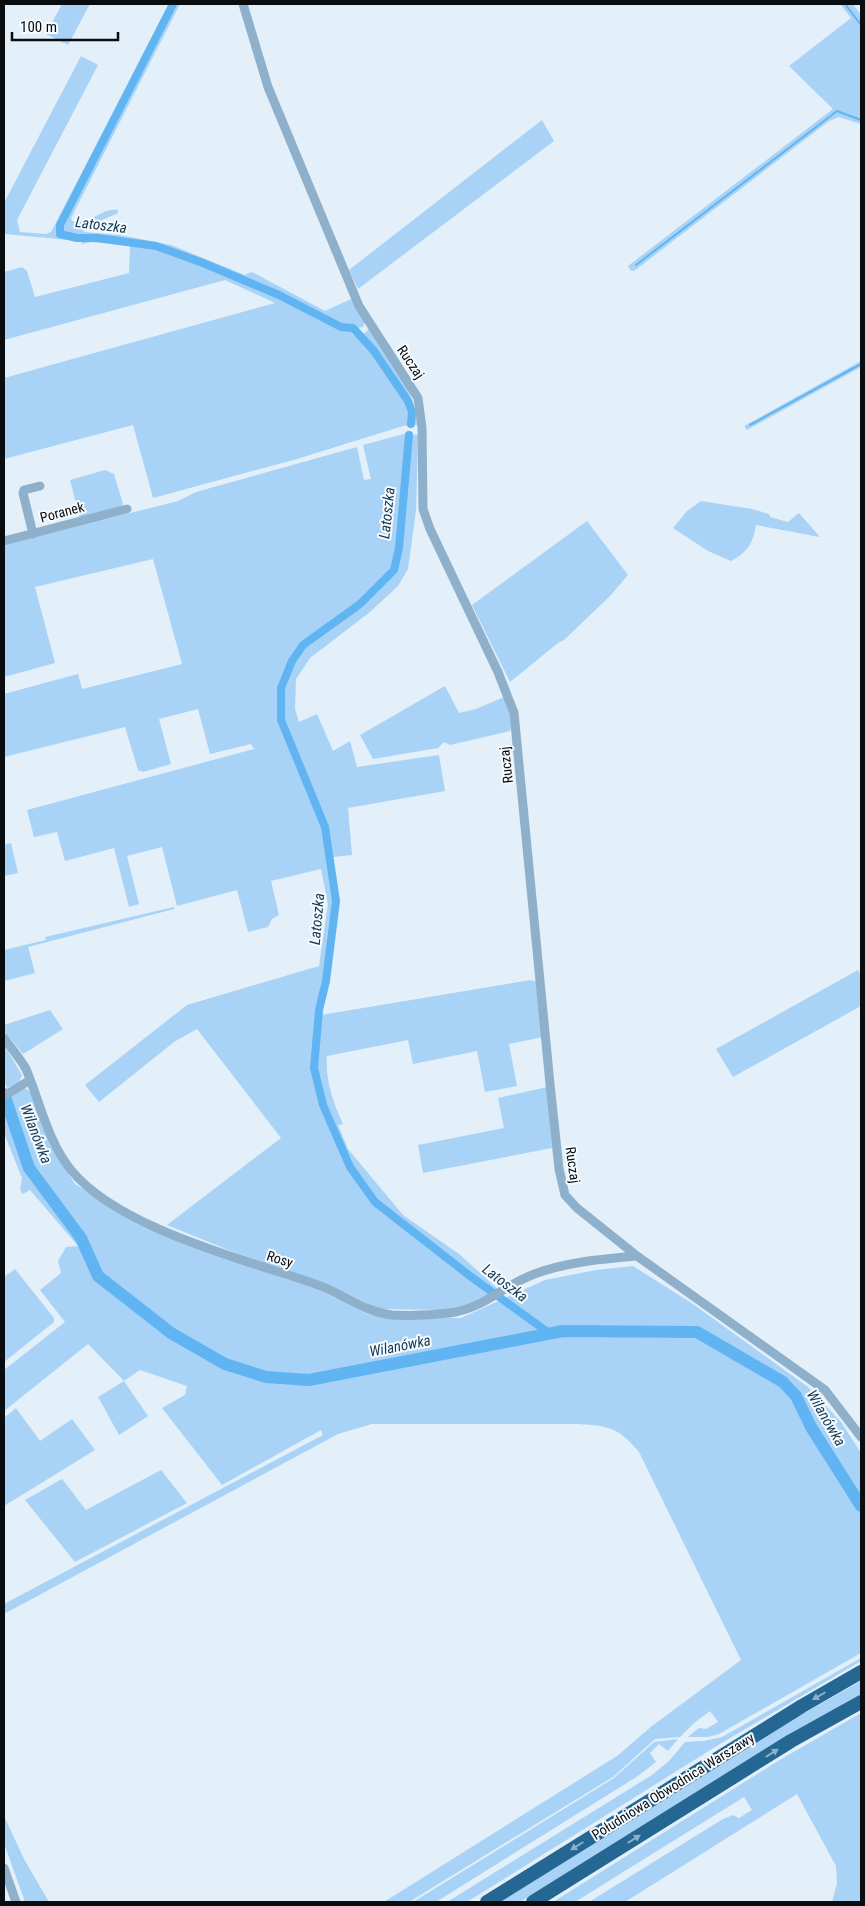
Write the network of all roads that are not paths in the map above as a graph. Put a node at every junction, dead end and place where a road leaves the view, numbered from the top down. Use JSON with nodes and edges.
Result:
{"nodes":[{"id":1,"x":244,"y":4,"type":"edge"},
{"id":2,"x":40,"y":486,"type":"dead end"},
{"id":3,"x":128,"y":509,"type":"dead end"},
{"id":4,"x":33,"y":534,"type":"junction"},
{"id":5,"x":4,"y":541,"type":"edge"},
{"id":6,"x":4,"y":1038,"type":"edge"},
{"id":7,"x":30,"y":1080,"type":"junction"},
{"id":8,"x":7,"y":1094,"type":"edge"},
{"id":9,"x":637,"y":1256,"type":"junction"},
{"id":10,"x":861,"y":1437,"type":"edge"},
{"id":11,"x":861,"y":1672,"type":"edge"},
{"id":12,"x":861,"y":1702,"type":"edge"},
{"id":13,"x":4,"y":1868,"type":"edge"},
{"id":14,"x":16,"y":1902,"type":"edge"},
{"id":15,"x":487,"y":1902,"type":"edge"},
{"id":16,"x":533,"y":1902,"type":"edge"}],
"edges":[{"from":1,"to":9,"type":"street","name":"Ruczaj"},
{"from":2,"to":4,"type":"street"},
{"from":3,"to":4,"type":"street","name":"Poranek"},
{"from":4,"to":5,"type":"street","name":"Poranek"},
{"from":6,"to":7,"type":"street","name":"Rosy"},
{"from":7,"to":8,"type":"street"},
{"from":7,"to":9,"type":"street","name":"Rosy"},
{"from":9,"to":10,"type":"street","name":"Ruczaj"},
{"from":11,"to":15,"type":"highway","name":"Południowa Obwodnica Warszawy","one_way":true},
{"from":16,"to":12,"type":"highway","name":"Południowa Obwodnica Warszawy","one_way":true},
{"from":13,"to":14,"type":"street"}]}
